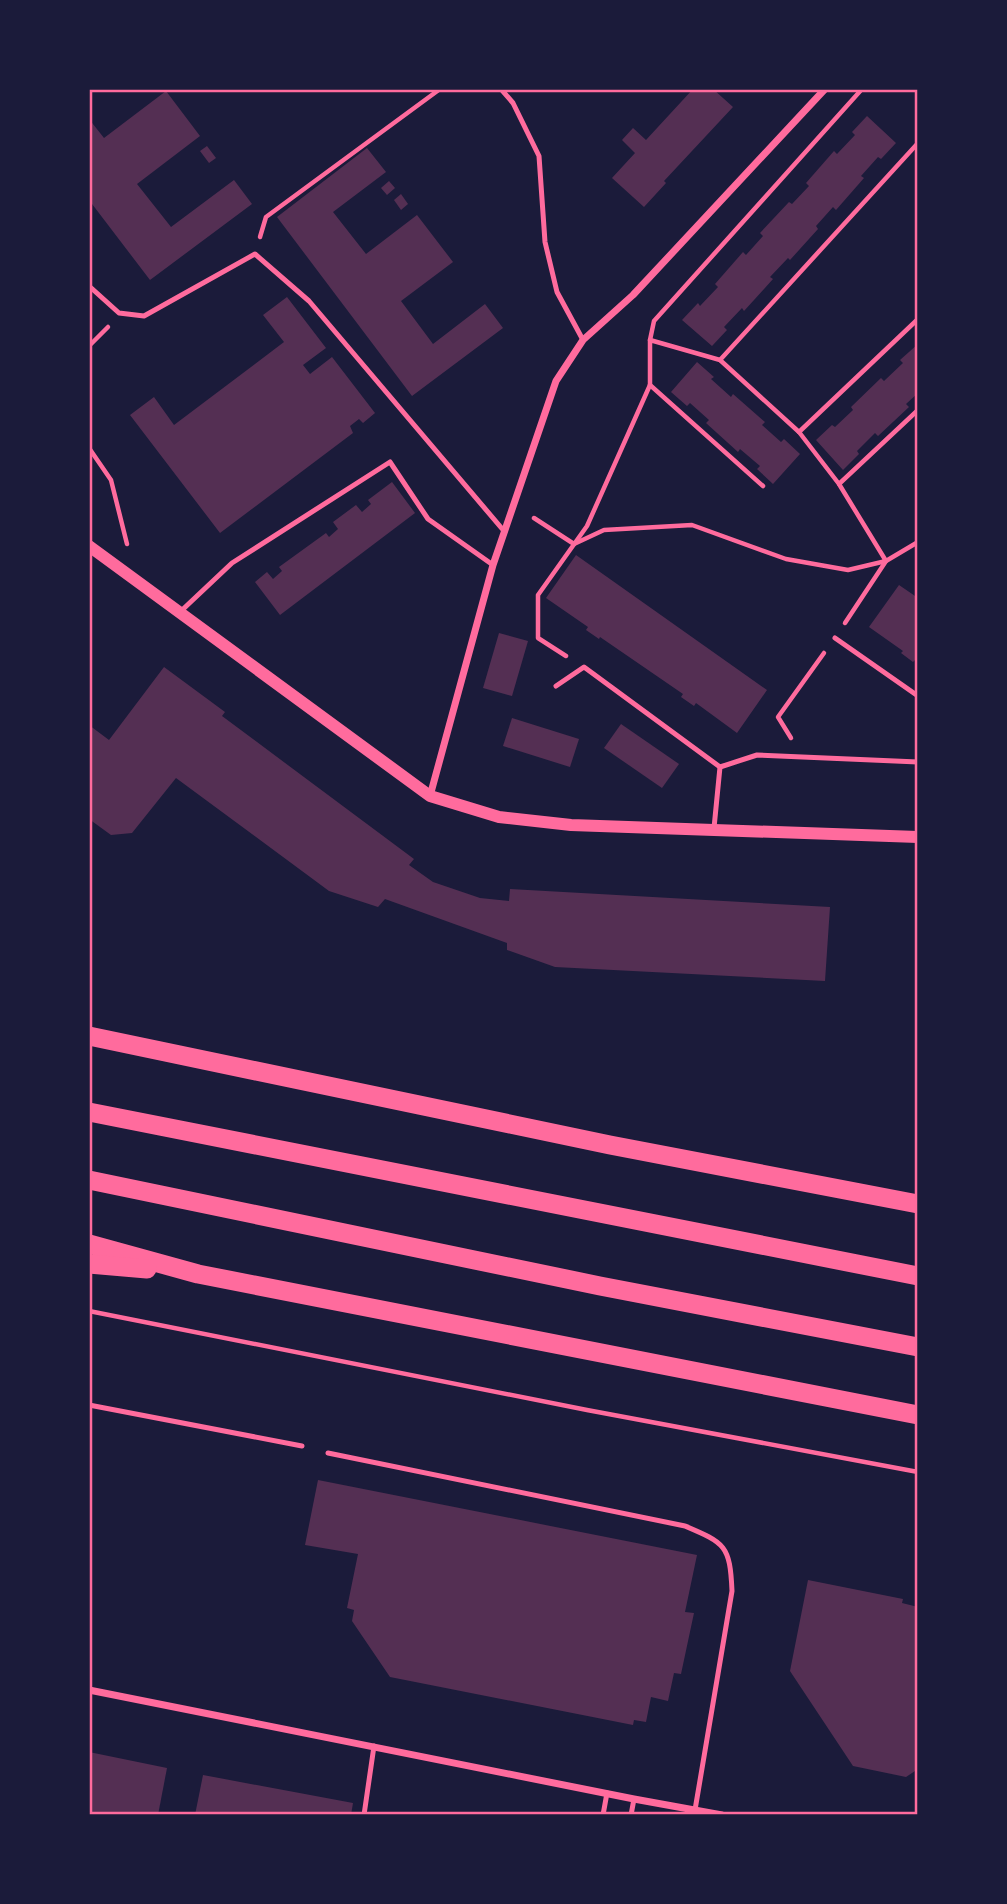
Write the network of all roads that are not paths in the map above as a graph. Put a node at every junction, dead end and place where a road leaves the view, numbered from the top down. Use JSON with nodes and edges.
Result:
{"nodes":[{"id":1,"x":501,"y":89,"type":"edge"},
{"id":2,"x":825,"y":89,"type":"edge"},
{"id":3,"x":89,"y":286,"type":"edge"},
{"id":4,"x":583,"y":340,"type":"junction"},
{"id":5,"x":504,"y":531,"type":"junction"},
{"id":6,"x":89,"y":546,"type":"edge"},
{"id":7,"x":493,"y":565,"type":"junction"},
{"id":8,"x":180,"y":612,"type":"junction"},
{"id":9,"x":835,"y":638,"type":"dead end"},
{"id":10,"x":556,"y":685,"type":"dead end"},
{"id":11,"x":918,"y":696,"type":"edge"},
{"id":12,"x":918,"y":762,"type":"edge"},
{"id":13,"x":720,"y":767,"type":"junction"},
{"id":14,"x":430,"y":796,"type":"junction"},
{"id":15,"x":713,"y":831,"type":"junction"},
{"id":16,"x":918,"y":837,"type":"edge"},
{"id":17,"x":89,"y":1036,"type":"edge"},
{"id":18,"x":89,"y":1112,"type":"edge"},
{"id":19,"x":89,"y":1180,"type":"edge"},
{"id":20,"x":918,"y":1204,"type":"edge"},
{"id":21,"x":89,"y":1244,"type":"edge"},
{"id":22,"x":89,"y":1264,"type":"edge"},
{"id":23,"x":198,"y":1273,"type":"junction"},
{"id":24,"x":918,"y":1276,"type":"edge"},
{"id":25,"x":918,"y":1347,"type":"edge"},
{"id":26,"x":89,"y":1405,"type":"edge"},
{"id":27,"x":918,"y":1415,"type":"edge"},
{"id":28,"x":302,"y":1447,"type":"dead end"},
{"id":29,"x":328,"y":1453,"type":"dead end"},
{"id":30,"x":89,"y":1690,"type":"edge"},
{"id":31,"x":374,"y":1746,"type":"junction"},
{"id":32,"x":607,"y":1793,"type":"junction"},
{"id":33,"x":634,"y":1799,"type":"junction"},
{"id":34,"x":695,"y":1810,"type":"junction"},
{"id":35,"x":364,"y":1815,"type":"edge"},
{"id":36,"x":603,"y":1815,"type":"edge"},
{"id":37,"x":631,"y":1815,"type":"edge"},
{"id":38,"x":722,"y":1815,"type":"edge"}],
"edges":[{"from":1,"to":4,"type":"lane"},
{"from":2,"to":4,"type":"street"},
{"from":3,"to":5,"type":"lane"},
{"from":4,"to":5,"type":"street"},
{"from":5,"to":7,"type":"street"},
{"from":6,"to":8,"type":"street"},
{"from":7,"to":8,"type":"lane"},
{"from":7,"to":14,"type":"street"},
{"from":8,"to":14,"type":"street"},
{"from":9,"to":11,"type":"lane"},
{"from":10,"to":13,"type":"lane"},
{"from":12,"to":13,"type":"lane"},
{"from":13,"to":15,"type":"lane"},
{"from":14,"to":15,"type":"street"},
{"from":15,"to":16,"type":"street"},
{"from":17,"to":20,"type":"highway"},
{"from":18,"to":24,"type":"highway"},
{"from":19,"to":25,"type":"highway"},
{"from":21,"to":23,"type":"highway"},
{"from":22,"to":23,"type":"highway"},
{"from":23,"to":27,"type":"highway"},
{"from":26,"to":28,"type":"lane"},
{"from":29,"to":34,"type":"lane"},
{"from":30,"to":31,"type":"street"},
{"from":31,"to":32,"type":"street"},
{"from":31,"to":35,"type":"lane"},
{"from":32,"to":33,"type":"street"},
{"from":32,"to":36,"type":"lane"},
{"from":33,"to":34,"type":"street"},
{"from":33,"to":37,"type":"lane"},
{"from":34,"to":38,"type":"street"}]}
